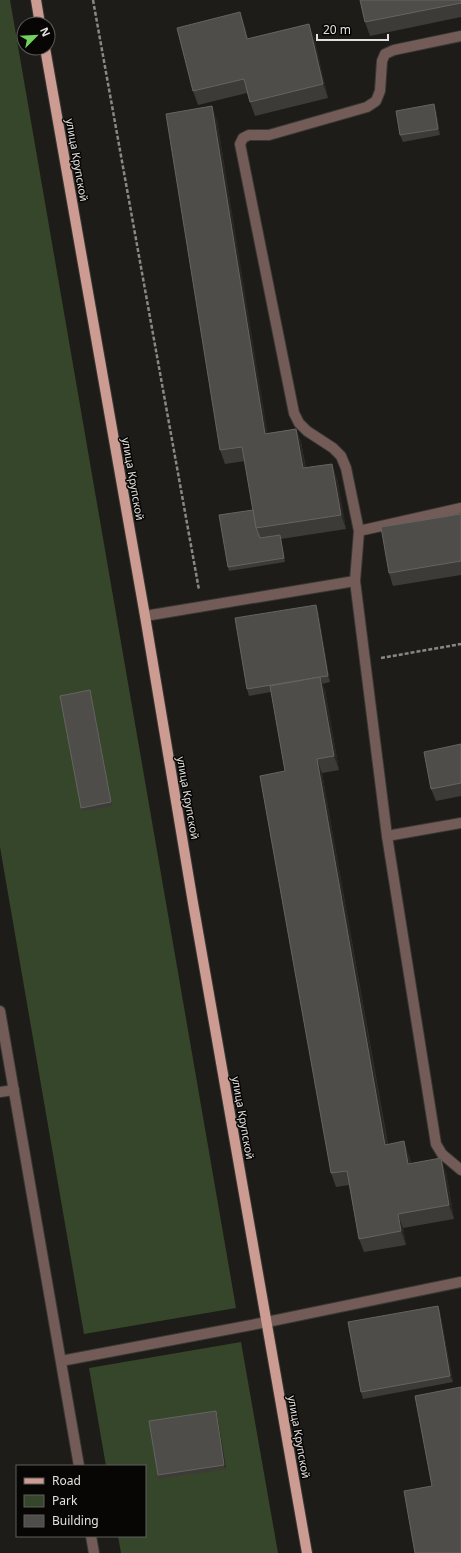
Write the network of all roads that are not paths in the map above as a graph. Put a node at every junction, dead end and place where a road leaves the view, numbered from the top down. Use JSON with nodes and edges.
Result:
{"nodes":[{"id":1,"x":36,"y":0,"type":"edge"},
{"id":2,"x":39,"y":16,"type":"edge"},
{"id":3,"x":461,"y":36,"type":"edge"},
{"id":4,"x":46,"y":56,"type":"edge"},
{"id":5,"x":461,"y":508,"type":"edge"},
{"id":6,"x":359,"y":531,"type":"junction"},
{"id":7,"x":355,"y":581,"type":"junction"},
{"id":8,"x":145,"y":616,"type":"junction"},
{"id":9,"x":461,"y":823,"type":"edge"},
{"id":10,"x":387,"y":836,"type":"junction"},
{"id":11,"x":0,"y":1011,"type":"edge"},
{"id":12,"x":14,"y":1090,"type":"junction"},
{"id":13,"x":0,"y":1092,"type":"edge"},
{"id":14,"x":461,"y":1170,"type":"edge"},
{"id":15,"x":461,"y":1282,"type":"edge"},
{"id":16,"x":268,"y":1322,"type":"junction"},
{"id":17,"x":60,"y":1361,"type":"junction"},
{"id":18,"x":79,"y":1465,"type":"edge"},
{"id":19,"x":91,"y":1537,"type":"edge"},
{"id":20,"x":94,"y":1553,"type":"edge"},
{"id":21,"x":307,"y":1553,"type":"edge"}],
"edges":[{"from":1,"to":2,"type":"main road"},
{"from":3,"to":6,"type":"street"},
{"from":4,"to":8,"type":"main road","name":"улица Крупской"},
{"from":5,"to":6,"type":"street"},
{"from":6,"to":7,"type":"street"},
{"from":7,"to":8,"type":"street"},
{"from":7,"to":10,"type":"street"},
{"from":8,"to":16,"type":"main road","name":"улица Крупской"},
{"from":9,"to":10,"type":"street"},
{"from":10,"to":14,"type":"street"},
{"from":11,"to":12,"type":"street"},
{"from":12,"to":13,"type":"street"},
{"from":12,"to":17,"type":"street"},
{"from":15,"to":16,"type":"street"},
{"from":16,"to":17,"type":"street"},
{"from":16,"to":21,"type":"main road","name":"улица Крупской"},
{"from":17,"to":18,"type":"street"},
{"from":19,"to":20,"type":"street"}]}
